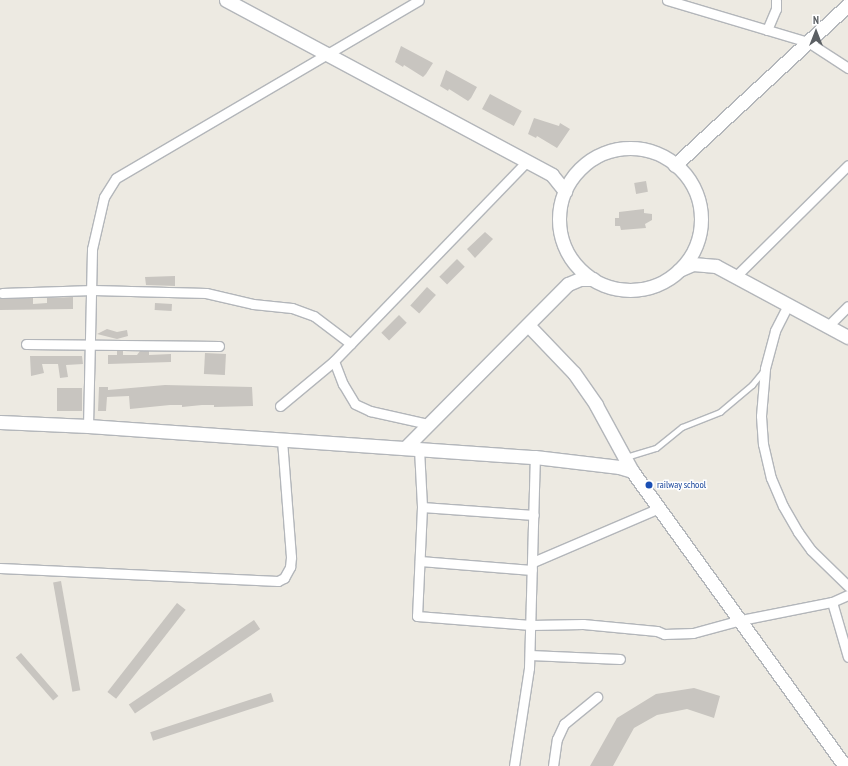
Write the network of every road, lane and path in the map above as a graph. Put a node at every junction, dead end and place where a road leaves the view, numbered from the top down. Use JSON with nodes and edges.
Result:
{"nodes":[{"id":1,"x":226,"y":0,"type":"edge"},
{"id":2,"x":419,"y":0,"type":"edge"},
{"id":3,"x":667,"y":0,"type":"edge"},
{"id":4,"x":776,"y":0,"type":"edge"},
{"id":5,"x":848,"y":5,"type":"edge"},
{"id":6,"x":767,"y":30,"type":"junction"},
{"id":7,"x":808,"y":42,"type":"junction"},
{"id":8,"x":328,"y":55,"type":"junction"},
{"id":9,"x":848,"y":68,"type":"edge"},
{"id":10,"x":526,"y":161,"type":"junction"},
{"id":11,"x":675,"y":165,"type":"junction"},
{"id":12,"x":848,"y":165,"type":"edge"},
{"id":13,"x":552,"y":174,"type":"junction"},
{"id":14,"x":575,"y":175,"type":"junction"},
{"id":15,"x":565,"y":191,"type":"junction"},
{"id":16,"x":698,"y":240,"type":"junction"},
{"id":17,"x":572,"y":259,"type":"junction"},
{"id":18,"x":716,"y":266,"type":"junction"},
{"id":19,"x":679,"y":271,"type":"junction"},
{"id":20,"x":735,"y":277,"type":"junction"},
{"id":21,"x":593,"y":279,"type":"junction"},
{"id":22,"x":568,"y":284,"type":"junction"},
{"id":23,"x":93,"y":290,"type":"junction"},
{"id":24,"x":2,"y":293,"type":"dead end"},
{"id":25,"x":788,"y":305,"type":"junction"},
{"id":26,"x":848,"y":306,"type":"edge"},
{"id":27,"x":528,"y":325,"type":"junction"},
{"id":28,"x":828,"y":326,"type":"junction"},
{"id":29,"x":848,"y":337,"type":"edge"},
{"id":30,"x":26,"y":344,"type":"dead end"},
{"id":31,"x":351,"y":344,"type":"junction"},
{"id":32,"x":89,"y":346,"type":"junction"},
{"id":33,"x":219,"y":346,"type":"dead end"},
{"id":34,"x":334,"y":361,"type":"junction"},
{"id":35,"x":765,"y":368,"type":"junction"},
{"id":36,"x":280,"y":406,"type":"dead end"},
{"id":37,"x":0,"y":422,"type":"edge"},
{"id":38,"x":428,"y":424,"type":"junction"},
{"id":39,"x":88,"y":426,"type":"junction"},
{"id":40,"x":282,"y":440,"type":"junction"},
{"id":41,"x":405,"y":448,"type":"junction"},
{"id":42,"x":418,"y":449,"type":"junction"},
{"id":43,"x":535,"y":457,"type":"junction"},
{"id":44,"x":625,"y":457,"type":"junction"},
{"id":45,"x":632,"y":471,"type":"junction"},
{"id":46,"x":422,"y":507,"type":"junction"},
{"id":47,"x":659,"y":508,"type":"junction"},
{"id":48,"x":534,"y":514,"type":"junction"},
{"id":49,"x":420,"y":562,"type":"junction"},
{"id":50,"x":532,"y":566,"type":"junction"},
{"id":51,"x":0,"y":568,"type":"edge"},
{"id":52,"x":848,"y":586,"type":"edge"},
{"id":53,"x":848,"y":596,"type":"edge"},
{"id":54,"x":832,"y":602,"type":"junction"},
{"id":55,"x":741,"y":620,"type":"junction"},
{"id":56,"x":531,"y":625,"type":"junction"},
{"id":57,"x":530,"y":655,"type":"junction"},
{"id":58,"x":848,"y":657,"type":"edge"},
{"id":59,"x":620,"y":659,"type":"dead end"},
{"id":60,"x":597,"y":697,"type":"dead end"},
{"id":61,"x":514,"y":766,"type":"edge"},
{"id":62,"x":553,"y":766,"type":"edge"},
{"id":63,"x":845,"y":766,"type":"edge"}],
"edges":[{"from":1,"to":8,"type":"street"},
{"from":2,"to":8,"type":"street"},
{"from":3,"to":6,"type":"street"},
{"from":4,"to":6,"type":"street"},
{"from":5,"to":7,"type":"street"},
{"from":6,"to":7,"type":"street"},
{"from":7,"to":9,"type":"street"},
{"from":7,"to":11,"type":"street"},
{"from":8,"to":10,"type":"street"},
{"from":8,"to":23,"type":"street"},
{"from":10,"to":13,"type":"street"},
{"from":10,"to":31,"type":"street"},
{"from":11,"to":14,"type":"street"},
{"from":11,"to":16,"type":"street"},
{"from":12,"to":20,"type":"street"},
{"from":13,"to":14,"type":"street"},
{"from":13,"to":15,"type":"street"},
{"from":14,"to":15,"type":"street"},
{"from":15,"to":17,"type":"street"},
{"from":16,"to":18,"type":"street"},
{"from":16,"to":19,"type":"street"},
{"from":17,"to":21,"type":"street"},
{"from":17,"to":22,"type":"street"},
{"from":18,"to":19,"type":"street"},
{"from":18,"to":20,"type":"street"},
{"from":19,"to":21,"type":"street"},
{"from":20,"to":25,"type":"street"},
{"from":21,"to":22,"type":"street"},
{"from":22,"to":27,"type":"street"},
{"from":23,"to":24,"type":"street"},
{"from":23,"to":31,"type":"street"},
{"from":23,"to":32,"type":"street"},
{"from":25,"to":28,"type":"street"},
{"from":25,"to":35,"type":"street"},
{"from":26,"to":28,"type":"street"},
{"from":27,"to":38,"type":"street"},
{"from":27,"to":44,"type":"street"},
{"from":28,"to":29,"type":"street"},
{"from":30,"to":32,"type":"street"},
{"from":31,"to":34,"type":"street"},
{"from":32,"to":33,"type":"street"},
{"from":32,"to":39,"type":"street"},
{"from":34,"to":36,"type":"street"},
{"from":34,"to":38,"type":"street"},
{"from":35,"to":44,"type":"lane"},
{"from":35,"to":52,"type":"street"},
{"from":37,"to":39,"type":"street"},
{"from":38,"to":41,"type":"street"},
{"from":39,"to":40,"type":"street"},
{"from":40,"to":41,"type":"street"},
{"from":40,"to":51,"type":"street"},
{"from":41,"to":42,"type":"street"},
{"from":42,"to":43,"type":"street"},
{"from":42,"to":46,"type":"street"},
{"from":43,"to":45,"type":"street"},
{"from":43,"to":48,"type":"street"},
{"from":44,"to":45,"type":"street"},
{"from":45,"to":47,"type":"street"},
{"from":46,"to":48,"type":"street"},
{"from":46,"to":49,"type":"street"},
{"from":47,"to":50,"type":"street"},
{"from":47,"to":55,"type":"street"},
{"from":48,"to":50,"type":"street"},
{"from":49,"to":50,"type":"street"},
{"from":49,"to":56,"type":"street"},
{"from":50,"to":56,"type":"street"},
{"from":53,"to":54,"type":"street"},
{"from":54,"to":55,"type":"street"},
{"from":54,"to":58,"type":"street"},
{"from":55,"to":56,"type":"street"},
{"from":55,"to":63,"type":"street"},
{"from":56,"to":57,"type":"street"},
{"from":57,"to":59,"type":"street"},
{"from":57,"to":61,"type":"street"},
{"from":60,"to":62,"type":"street"}]}
